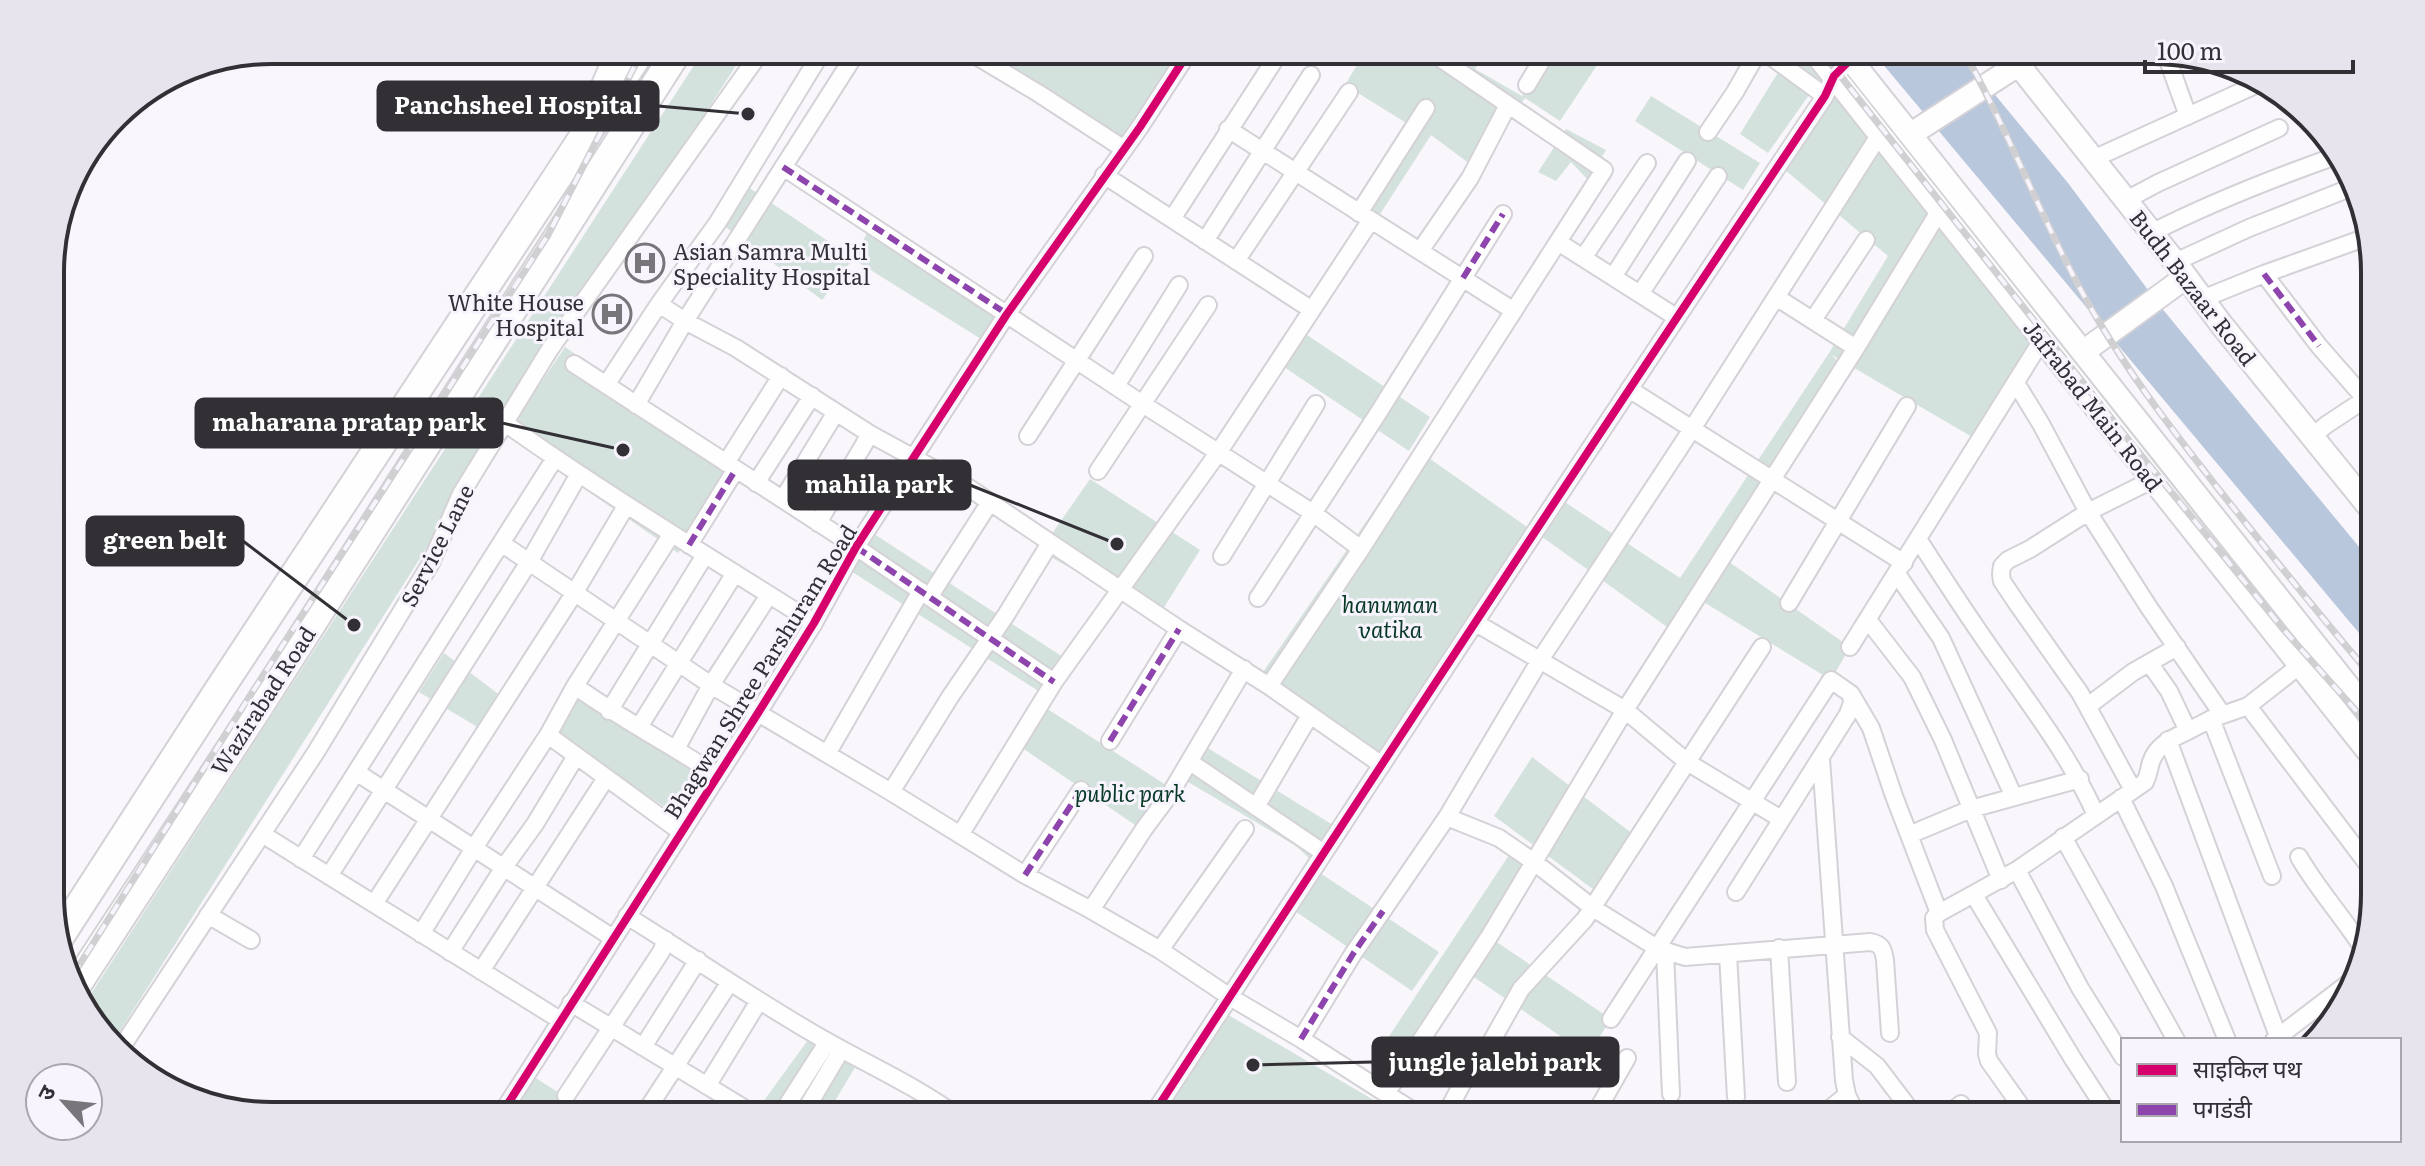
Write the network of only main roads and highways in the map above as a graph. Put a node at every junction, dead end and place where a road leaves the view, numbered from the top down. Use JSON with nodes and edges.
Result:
{"nodes":[{"id":1,"x":612,"y":64,"type":"edge"},
{"id":2,"x":632,"y":64,"type":"edge"},
{"id":3,"x":669,"y":64,"type":"edge"},
{"id":4,"x":678,"y":64,"type":"edge"},
{"id":5,"x":1820,"y":64,"type":"edge"},
{"id":6,"x":1854,"y":64,"type":"edge"},
{"id":7,"x":2010,"y":64,"type":"edge"},
{"id":8,"x":2024,"y":64,"type":"edge"},
{"id":9,"x":1911,"y":134,"type":"junction"},
{"id":10,"x":576,"y":147,"type":"junction"},
{"id":11,"x":608,"y":159,"type":"junction"},
{"id":12,"x":2181,"y":270,"type":"junction"},
{"id":13,"x":2083,"y":352,"type":"junction"},
{"id":14,"x":2361,"y":497,"type":"edge"},
{"id":15,"x":2361,"y":702,"type":"edge"},
{"id":16,"x":2361,"y":743,"type":"edge"},
{"id":17,"x":67,"y":925,"type":"edge"},
{"id":18,"x":82,"y":977,"type":"edge"}],
"edges":[{"from":1,"to":10,"type":"main road"},
{"from":2,"to":10,"type":"highway","name":"Wazirabad Road"},
{"from":3,"to":11,"type":"highway","name":"Wazirabad Road"},
{"from":4,"to":11,"type":"main road"},
{"from":5,"to":16,"type":"main road","name":"Jafrabad Main Road"},
{"from":6,"to":9,"type":"main road","name":"Jafrabad Main Road"},
{"from":7,"to":9,"type":"main road"},
{"from":8,"to":12,"type":"main road","name":"Budh Bazaar Road"},
{"from":9,"to":13,"type":"main road","name":"Jafrabad Main Road"},
{"from":10,"to":17,"type":"highway","name":"Wazirabad Road"},
{"from":11,"to":18,"type":"highway","name":"Wazirabad Road"},
{"from":12,"to":13,"type":"main road"},
{"from":12,"to":14,"type":"main road","name":"Budh Bazaar Road"},
{"from":13,"to":15,"type":"main road","name":"Jafrabad Main Road"}]}
